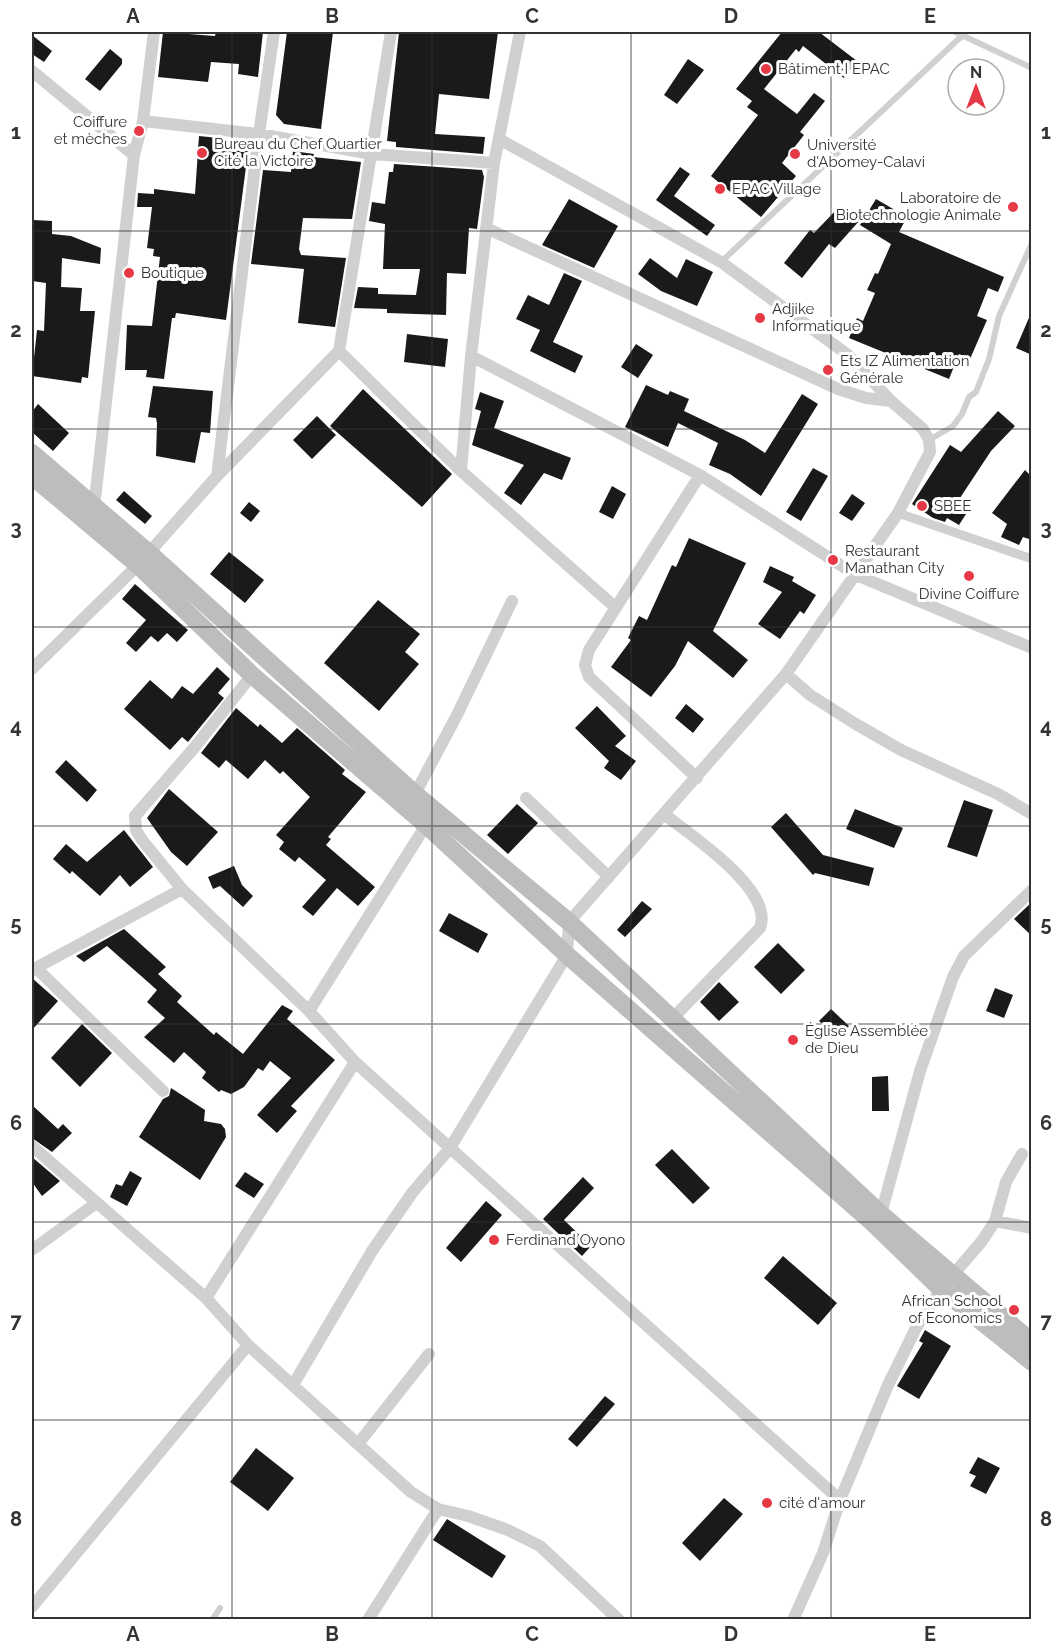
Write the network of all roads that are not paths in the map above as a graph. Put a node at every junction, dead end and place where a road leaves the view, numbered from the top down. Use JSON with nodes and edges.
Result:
{"nodes":[{"id":1,"x":154,"y":32,"type":"edge"},
{"id":2,"x":274,"y":32,"type":"edge"},
{"id":3,"x":391,"y":32,"type":"edge"},
{"id":4,"x":520,"y":32,"type":"edge"},
{"id":5,"x":955,"y":32,"type":"edge"},
{"id":6,"x":965,"y":33,"type":"edge"},
{"id":7,"x":1032,"y":68,"type":"edge"},
{"id":8,"x":32,"y":71,"type":"edge"},
{"id":9,"x":143,"y":121,"type":"junction"},
{"id":10,"x":259,"y":134,"type":"junction"},
{"id":11,"x":499,"y":139,"type":"junction"},
{"id":12,"x":134,"y":154,"type":"junction"},
{"id":13,"x":372,"y":154,"type":"junction"},
{"id":14,"x":494,"y":163,"type":"junction"},
{"id":15,"x":486,"y":228,"type":"junction"},
{"id":16,"x":1032,"y":243,"type":"edge"},
{"id":17,"x":721,"y":262,"type":"junction"},
{"id":18,"x":339,"y":351,"type":"junction"},
{"id":19,"x":471,"y":356,"type":"junction"},
{"id":20,"x":891,"y":401,"type":"junction"},
{"id":21,"x":929,"y":440,"type":"junction"},
{"id":22,"x":32,"y":453,"type":"edge"},
{"id":23,"x":461,"y":471,"type":"junction"},
{"id":24,"x":700,"y":475,"type":"junction"},
{"id":25,"x":32,"y":476,"type":"edge"},
{"id":26,"x":217,"y":476,"type":"junction"},
{"id":27,"x":94,"y":508,"type":"junction"},
{"id":28,"x":898,"y":513,"type":"junction"},
{"id":29,"x":143,"y":559,"type":"junction"},
{"id":30,"x":1032,"y":559,"type":"edge"},
{"id":31,"x":856,"y":575,"type":"junction"},
{"id":32,"x":512,"y":601,"type":"dead end"},
{"id":33,"x":615,"y":608,"type":"junction"},
{"id":34,"x":1032,"y":648,"type":"edge"},
{"id":35,"x":32,"y":669,"type":"edge"},
{"id":36,"x":786,"y":674,"type":"junction"},
{"id":37,"x":252,"y":675,"type":"junction"},
{"id":38,"x":697,"y":778,"type":"junction"},
{"id":39,"x":415,"y":794,"type":"junction"},
{"id":40,"x":526,"y":798,"type":"dead end"},
{"id":41,"x":663,"y":814,"type":"junction"},
{"id":42,"x":1032,"y":814,"type":"edge"},
{"id":43,"x":426,"y":825,"type":"junction"},
{"id":44,"x":609,"y":877,"type":"junction"},
{"id":45,"x":182,"y":889,"type":"junction"},
{"id":46,"x":1032,"y":890,"type":"edge"},
{"id":47,"x":569,"y":922,"type":"junction"},
{"id":48,"x":567,"y":955,"type":"junction"},
{"id":49,"x":34,"y":969,"type":"edge"},
{"id":50,"x":309,"y":1011,"type":"junction"},
{"id":51,"x":672,"y":1019,"type":"junction"},
{"id":52,"x":355,"y":1062,"type":"junction"},
{"id":53,"x":163,"y":1091,"type":"dead end"},
{"id":54,"x":32,"y":1146,"type":"edge"},
{"id":55,"x":450,"y":1148,"type":"junction"},
{"id":56,"x":1022,"y":1154,"type":"dead end"},
{"id":57,"x":95,"y":1204,"type":"junction"},
{"id":58,"x":881,"y":1214,"type":"junction"},
{"id":59,"x":995,"y":1221,"type":"junction"},
{"id":60,"x":1032,"y":1228,"type":"edge"},
{"id":61,"x":32,"y":1250,"type":"edge"},
{"id":62,"x":948,"y":1282,"type":"junction"},
{"id":63,"x":206,"y":1298,"type":"junction"},
{"id":64,"x":1032,"y":1342,"type":"edge"},
{"id":65,"x":248,"y":1345,"type":"junction"},
{"id":66,"x":429,"y":1354,"type":"dead end"},
{"id":67,"x":1032,"y":1362,"type":"edge"},
{"id":68,"x":293,"y":1384,"type":"junction"},
{"id":69,"x":358,"y":1444,"type":"junction"},
{"id":70,"x":840,"y":1500,"type":"junction"},
{"id":71,"x":438,"y":1509,"type":"junction"},
{"id":72,"x":32,"y":1607,"type":"edge"},
{"id":73,"x":220,"y":1608,"type":"dead end"},
{"id":74,"x":212,"y":1620,"type":"edge"},
{"id":75,"x":368,"y":1620,"type":"edge"},
{"id":76,"x":619,"y":1620,"type":"edge"},
{"id":77,"x":793,"y":1620,"type":"edge"}],
"edges":[{"from":1,"to":9,"type":"street"},
{"from":2,"to":10,"type":"street"},
{"from":3,"to":13,"type":"street"},
{"from":4,"to":11,"type":"street"},
{"from":5,"to":6,"type":"lane"},
{"from":6,"to":7,"type":"lane"},
{"from":6,"to":17,"type":"lane"},
{"from":8,"to":12,"type":"street"},
{"from":9,"to":10,"type":"street"},
{"from":9,"to":12,"type":"street"},
{"from":10,"to":13,"type":"street"},
{"from":10,"to":26,"type":"street"},
{"from":11,"to":14,"type":"street"},
{"from":11,"to":17,"type":"street"},
{"from":12,"to":27,"type":"street"},
{"from":13,"to":14,"type":"street"},
{"from":13,"to":18,"type":"street"},
{"from":14,"to":15,"type":"street"},
{"from":15,"to":19,"type":"street"},
{"from":15,"to":20,"type":"street"},
{"from":16,"to":21,"type":"lane"},
{"from":17,"to":20,"type":"street"},
{"from":18,"to":23,"type":"street"},
{"from":18,"to":26,"type":"street"},
{"from":19,"to":23,"type":"street"},
{"from":19,"to":24,"type":"street"},
{"from":20,"to":21,"type":"street"},
{"from":21,"to":28,"type":"street"},
{"from":22,"to":27,"type":"main road"},
{"from":23,"to":33,"type":"street"},
{"from":24,"to":31,"type":"street"},
{"from":24,"to":33,"type":"street"},
{"from":25,"to":29,"type":"main road"},
{"from":26,"to":29,"type":"street"},
{"from":27,"to":29,"type":"main road"},
{"from":28,"to":30,"type":"street"},
{"from":28,"to":31,"type":"street"},
{"from":29,"to":35,"type":"street"},
{"from":29,"to":37,"type":"main road"},
{"from":29,"to":39,"type":"main road"},
{"from":31,"to":34,"type":"street"},
{"from":31,"to":36,"type":"street"},
{"from":32,"to":39,"type":"street"},
{"from":33,"to":38,"type":"street"},
{"from":36,"to":38,"type":"street"},
{"from":36,"to":42,"type":"street"},
{"from":37,"to":43,"type":"main road"},
{"from":37,"to":45,"type":"street"},
{"from":38,"to":41,"type":"street"},
{"from":39,"to":47,"type":"main road"},
{"from":40,"to":44,"type":"street"},
{"from":41,"to":44,"type":"street"},
{"from":41,"to":51,"type":"street"},
{"from":43,"to":48,"type":"main road"},
{"from":43,"to":50,"type":"street"},
{"from":44,"to":47,"type":"street"},
{"from":45,"to":49,"type":"street"},
{"from":45,"to":50,"type":"street"},
{"from":46,"to":58,"type":"street"},
{"from":47,"to":48,"type":"street"},
{"from":47,"to":51,"type":"main road"},
{"from":48,"to":55,"type":"street"},
{"from":48,"to":62,"type":"main road"},
{"from":49,"to":53,"type":"street"},
{"from":50,"to":52,"type":"street"},
{"from":51,"to":58,"type":"main road"},
{"from":52,"to":55,"type":"street"},
{"from":52,"to":63,"type":"street"},
{"from":54,"to":57,"type":"street"},
{"from":55,"to":68,"type":"street"},
{"from":55,"to":70,"type":"street"},
{"from":56,"to":59,"type":"street"},
{"from":57,"to":61,"type":"street"},
{"from":57,"to":63,"type":"street"},
{"from":58,"to":62,"type":"main road"},
{"from":59,"to":60,"type":"street"},
{"from":59,"to":62,"type":"street"},
{"from":62,"to":64,"type":"main road"},
{"from":62,"to":67,"type":"main road"},
{"from":62,"to":70,"type":"street"},
{"from":63,"to":65,"type":"street"},
{"from":65,"to":68,"type":"street"},
{"from":65,"to":72,"type":"street"},
{"from":66,"to":69,"type":"street"},
{"from":68,"to":69,"type":"street"},
{"from":69,"to":71,"type":"street"},
{"from":70,"to":77,"type":"street"},
{"from":71,"to":75,"type":"street"},
{"from":71,"to":76,"type":"street"},
{"from":73,"to":74,"type":"lane"}]}
